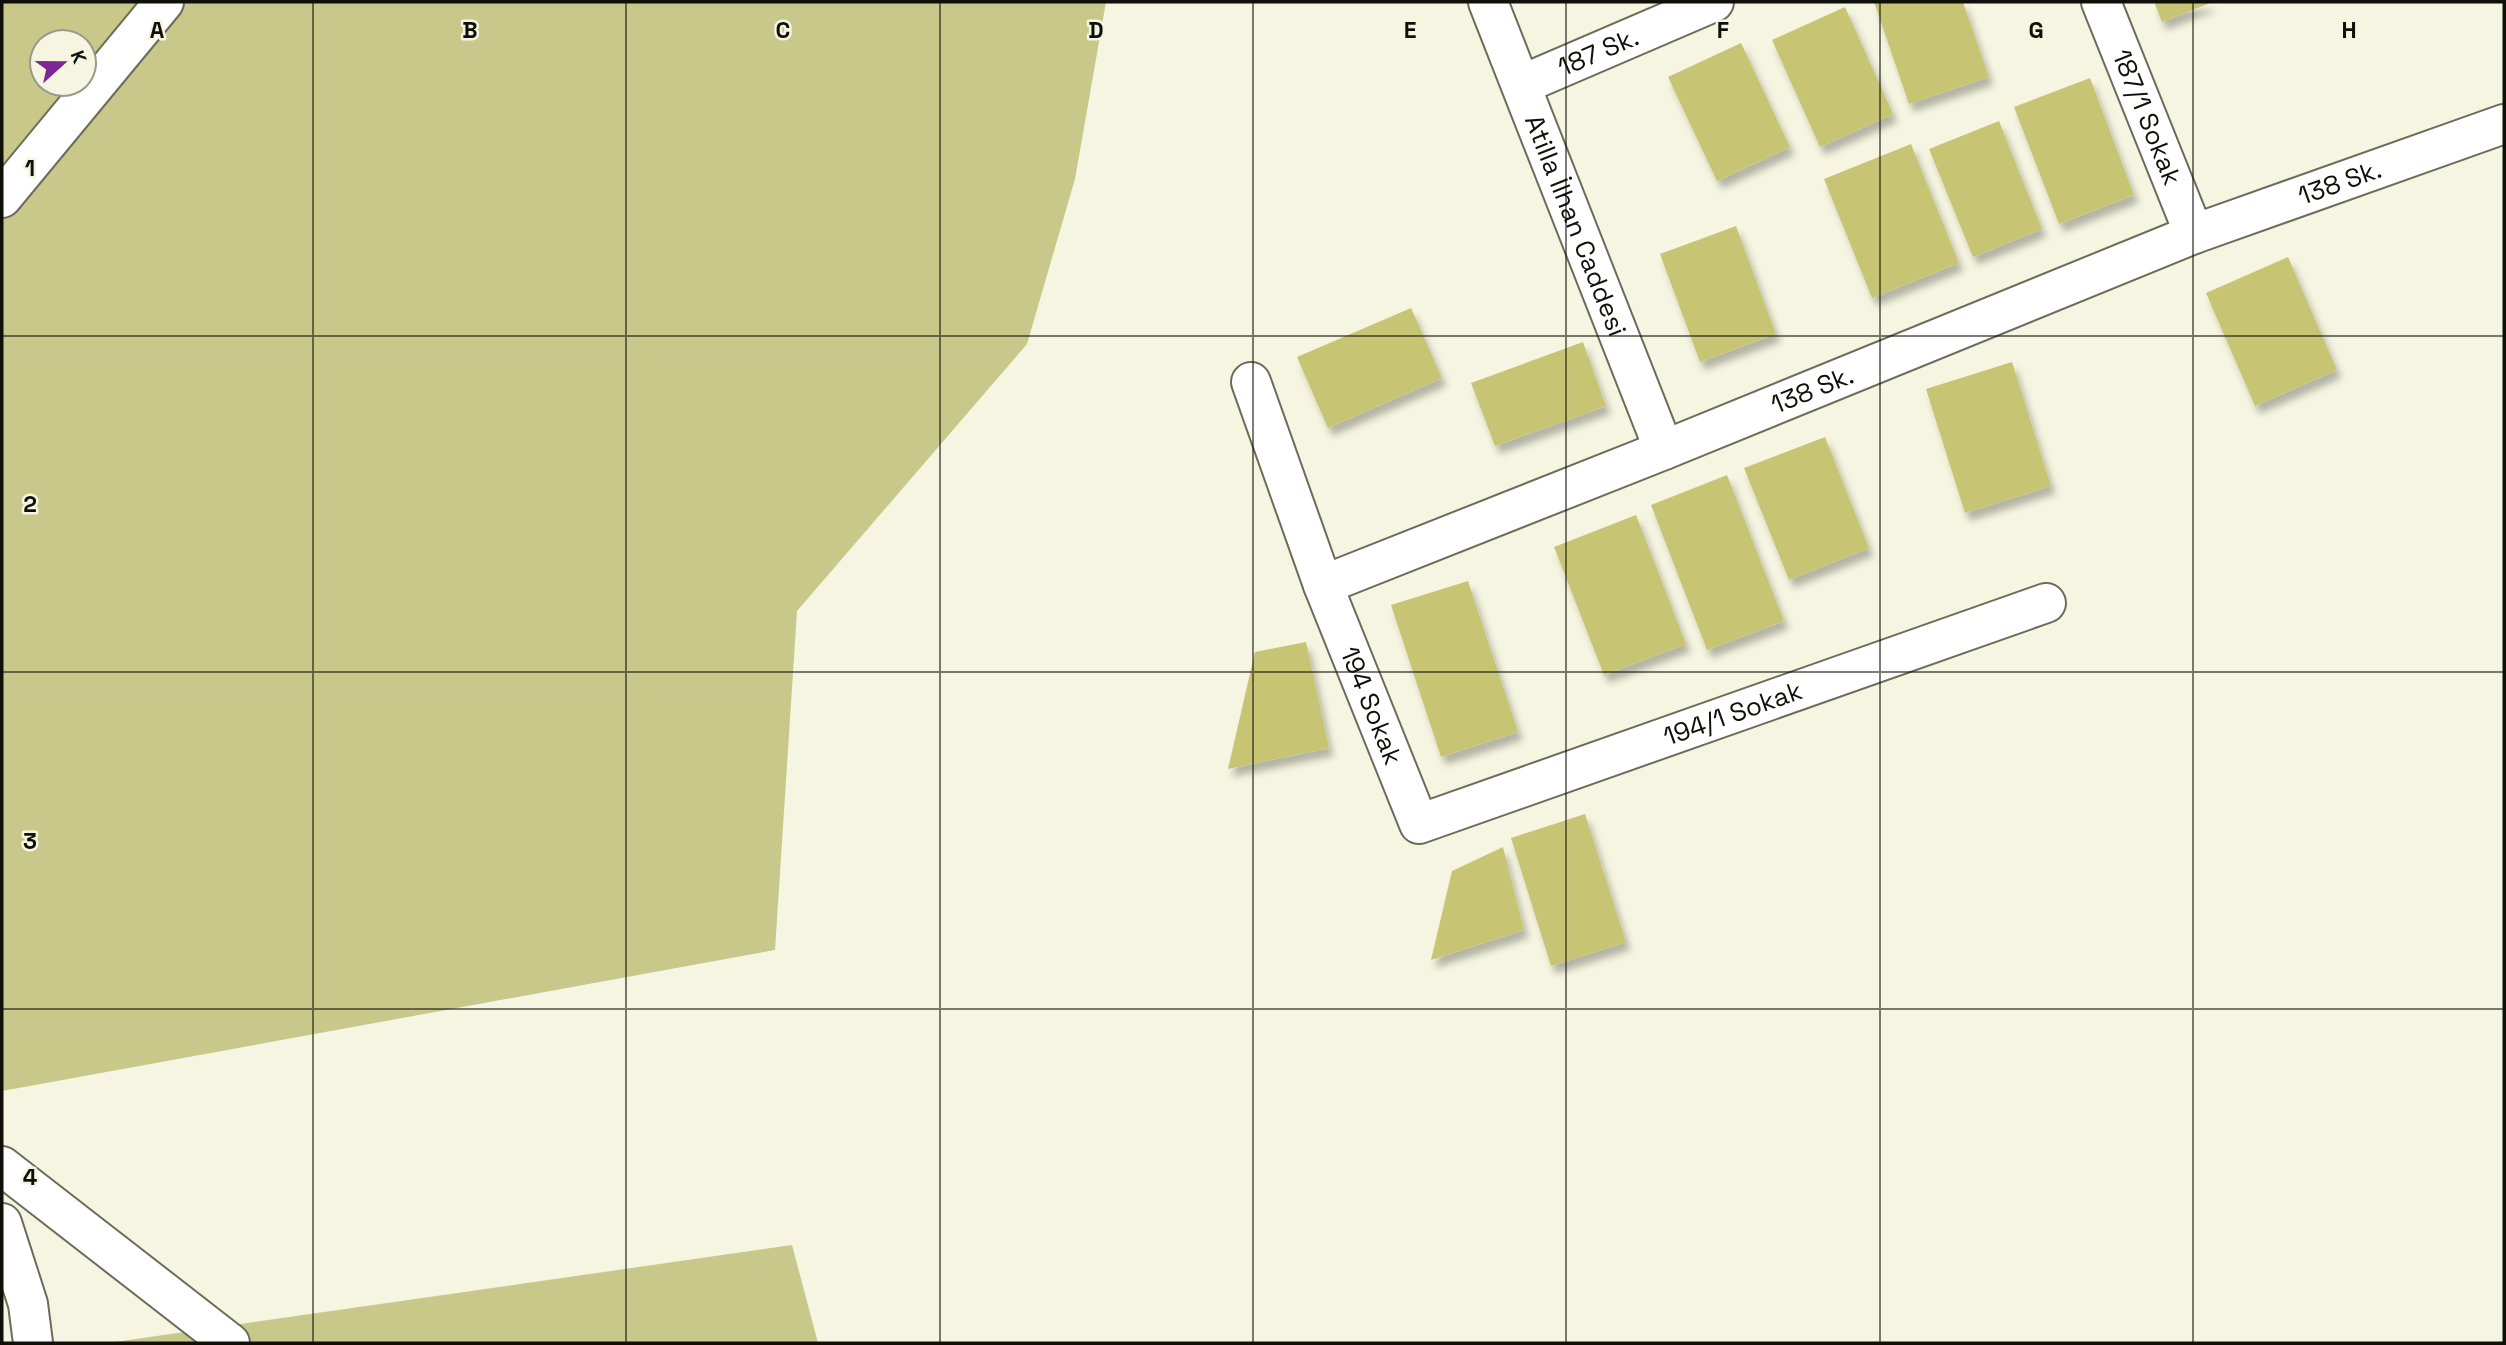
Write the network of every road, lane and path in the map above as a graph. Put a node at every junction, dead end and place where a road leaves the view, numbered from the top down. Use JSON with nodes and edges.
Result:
{"nodes":[{"id":1,"x":164,"y":2,"type":"edge"},
{"id":2,"x":1488,"y":2,"type":"edge"},
{"id":3,"x":1714,"y":2,"type":"edge"},
{"id":4,"x":2101,"y":2,"type":"edge"},
{"id":5,"x":1521,"y":85,"type":"junction"},
{"id":6,"x":2504,"y":124,"type":"edge"},
{"id":7,"x":2,"y":198,"type":"edge"},
{"id":8,"x":2194,"y":234,"type":"junction"},
{"id":9,"x":1251,"y":382,"type":"dead end"},
{"id":10,"x":1664,"y":450,"type":"junction"},
{"id":11,"x":1323,"y":585,"type":"junction"},
{"id":12,"x":2046,"y":603,"type":"dead end"},
{"id":13,"x":1419,"y":824,"type":"joint"},
{"id":14,"x":2,"y":1166,"type":"edge"},
{"id":15,"x":2,"y":1223,"type":"edge"},
{"id":16,"x":33,"y":1343,"type":"edge"},
{"id":17,"x":230,"y":1343,"type":"edge"}],
"edges":[{"from":1,"to":7,"type":"street"},
{"from":2,"to":5,"type":"street","name":"Atilla İlhan Caddesi"},
{"from":3,"to":5,"type":"street","name":"187 Sk."},
{"from":4,"to":8,"type":"street","name":"187/1 Sokak"},
{"from":5,"to":10,"type":"street","name":"Atilla İlhan Caddesi"},
{"from":6,"to":8,"type":"street","name":"138 Sk."},
{"from":8,"to":10,"type":"street","name":"138 Sk."},
{"from":9,"to":11,"type":"street"},
{"from":10,"to":11,"type":"street","name":"138 Sk."},
{"from":11,"to":13,"type":"street","name":"194 Sokak"},
{"from":12,"to":13,"type":"street","name":"194/1 Sokak"},
{"from":14,"to":17,"type":"street"},
{"from":15,"to":16,"type":"street"}]}
